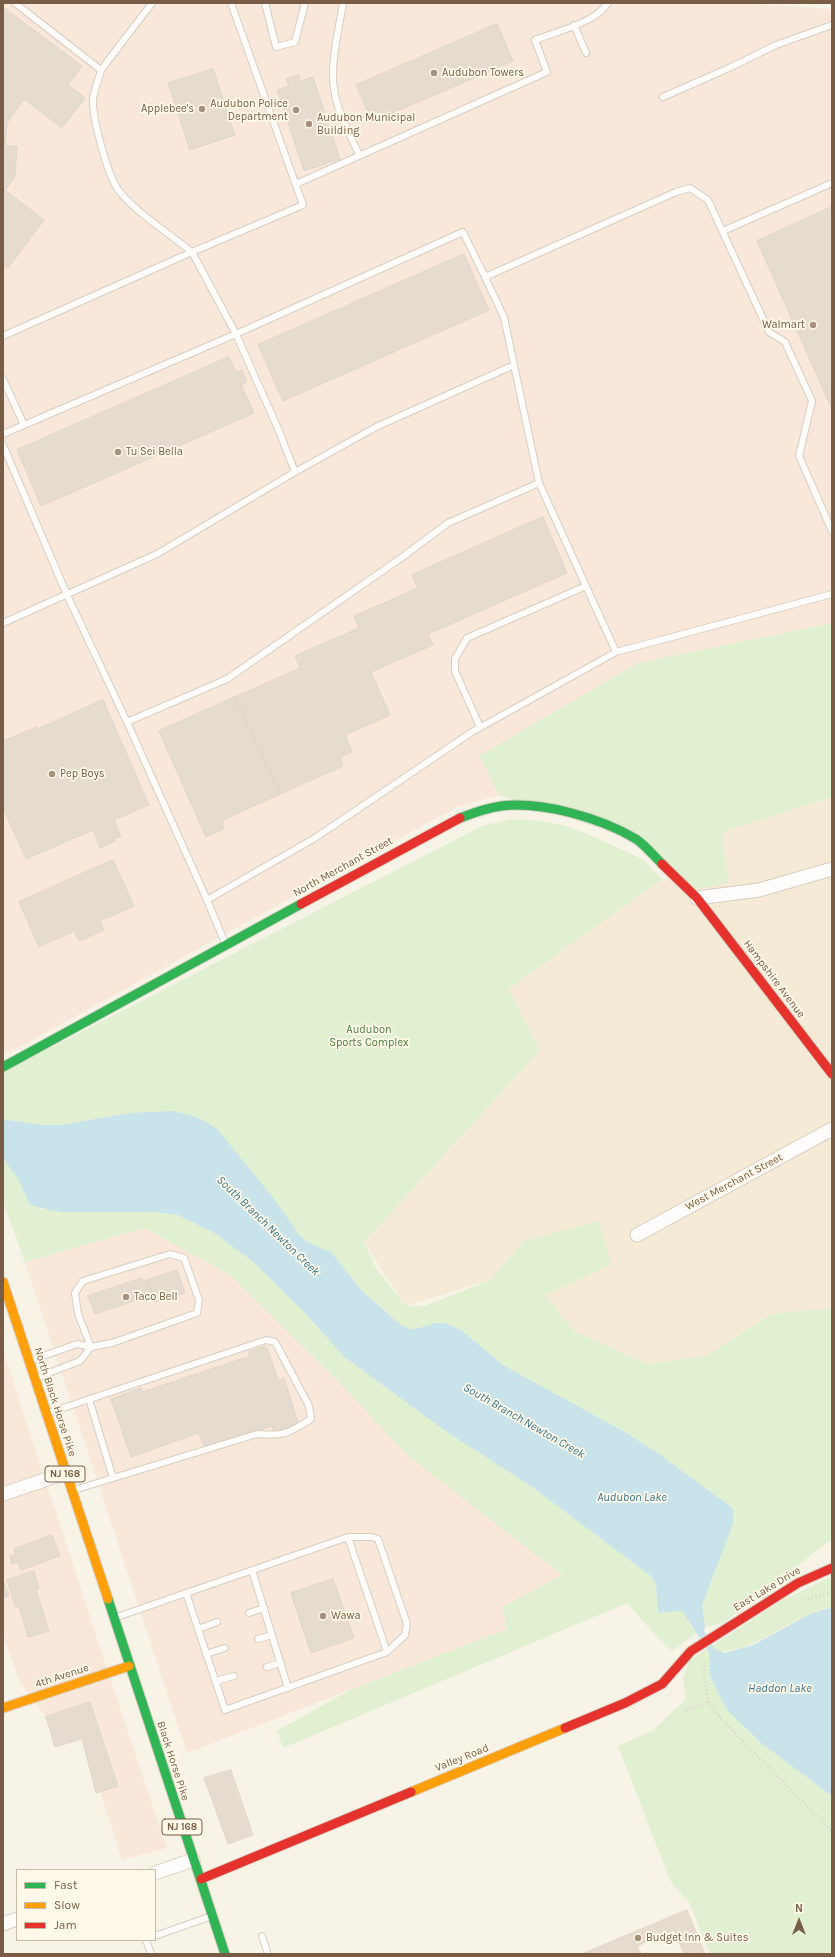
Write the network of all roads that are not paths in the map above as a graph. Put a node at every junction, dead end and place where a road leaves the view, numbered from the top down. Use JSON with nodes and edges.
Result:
{"nodes":[{"id":1,"x":15,"y":3,"type":"edge"},
{"id":2,"x":152,"y":3,"type":"edge"},
{"id":3,"x":232,"y":3,"type":"edge"},
{"id":4,"x":265,"y":3,"type":"edge"},
{"id":5,"x":305,"y":3,"type":"edge"},
{"id":6,"x":343,"y":3,"type":"edge"},
{"id":7,"x":608,"y":3,"type":"edge"},
{"id":8,"x":574,"y":25,"type":"junction"},
{"id":9,"x":832,"y":25,"type":"edge"},
{"id":10,"x":586,"y":53,"type":"dead end"},
{"id":11,"x":101,"y":70,"type":"junction"},
{"id":12,"x":663,"y":97,"type":"dead end"},
{"id":13,"x":359,"y":155,"type":"junction"},
{"id":14,"x":832,"y":183,"type":"edge"},
{"id":15,"x":296,"y":184,"type":"junction"},
{"id":16,"x":723,"y":231,"type":"junction"},
{"id":17,"x":192,"y":252,"type":"junction"},
{"id":18,"x":485,"y":277,"type":"junction"},
{"id":19,"x":236,"y":334,"type":"junction"},
{"id":20,"x":3,"y":336,"type":"edge"},
{"id":21,"x":514,"y":365,"type":"junction"},
{"id":22,"x":3,"y":379,"type":"edge"},
{"id":23,"x":24,"y":425,"type":"junction"},
{"id":24,"x":3,"y":434,"type":"edge"},
{"id":25,"x":3,"y":445,"type":"edge"},
{"id":26,"x":295,"y":472,"type":"junction"},
{"id":27,"x":539,"y":483,"type":"junction"},
{"id":28,"x":832,"y":531,"type":"edge"},
{"id":29,"x":586,"y":586,"type":"junction"},
{"id":30,"x":832,"y":594,"type":"edge"},
{"id":31,"x":67,"y":595,"type":"junction"},
{"id":32,"x":3,"y":623,"type":"edge"},
{"id":33,"x":616,"y":652,"type":"junction"},
{"id":34,"x":127,"y":722,"type":"junction"},
{"id":35,"x":480,"y":727,"type":"junction"},
{"id":36,"x":832,"y":869,"type":"edge"},
{"id":37,"x":697,"y":898,"type":"junction"},
{"id":38,"x":207,"y":900,"type":"junction"},
{"id":39,"x":226,"y":945,"type":"junction"},
{"id":40,"x":3,"y":1067,"type":"edge"},
{"id":41,"x":832,"y":1074,"type":"edge"},
{"id":42,"x":832,"y":1129,"type":"edge"},
{"id":43,"x":637,"y":1235,"type":"dead end"},
{"id":44,"x":3,"y":1282,"type":"edge"},
{"id":45,"x":91,"y":1346,"type":"junction"},
{"id":46,"x":29,"y":1361,"type":"junction"},
{"id":47,"x":34,"y":1378,"type":"junction"},
{"id":48,"x":89,"y":1399,"type":"junction"},
{"id":49,"x":46,"y":1414,"type":"junction"},
{"id":50,"x":65,"y":1472,"type":"junction"},
{"id":51,"x":113,"y":1478,"type":"junction"},
{"id":52,"x":71,"y":1491,"type":"junction"},
{"id":53,"x":3,"y":1494,"type":"edge"},
{"id":54,"x":348,"y":1537,"type":"junction"},
{"id":55,"x":832,"y":1568,"type":"edge"},
{"id":56,"x":252,"y":1570,"type":"junction"},
{"id":57,"x":186,"y":1593,"type":"junction"},
{"id":58,"x":264,"y":1608,"type":"junction"},
{"id":59,"x":249,"y":1613,"type":"dead end"},
{"id":60,"x":113,"y":1618,"type":"junction"},
{"id":61,"x":216,"y":1622,"type":"dead end"},
{"id":62,"x":198,"y":1629,"type":"junction"},
{"id":63,"x":717,"y":1634,"type":"joint"},
{"id":64,"x":272,"y":1635,"type":"junction"},
{"id":65,"x":258,"y":1639,"type":"dead end"},
{"id":66,"x":225,"y":1648,"type":"dead end"},
{"id":67,"x":387,"y":1652,"type":"junction"},
{"id":68,"x":206,"y":1654,"type":"junction"},
{"id":69,"x":281,"y":1663,"type":"junction"},
{"id":70,"x":129,"y":1666,"type":"junction"},
{"id":71,"x":267,"y":1667,"type":"dead end"},
{"id":72,"x":234,"y":1676,"type":"dead end"},
{"id":73,"x":216,"y":1682,"type":"junction"},
{"id":74,"x":288,"y":1688,"type":"junction"},
{"id":75,"x":3,"y":1708,"type":"edge"},
{"id":76,"x":193,"y":1860,"type":"junction"},
{"id":77,"x":156,"y":1873,"type":"edge"},
{"id":78,"x":201,"y":1879,"type":"junction"},
{"id":79,"x":213,"y":1916,"type":"junction"},
{"id":80,"x":16,"y":1919,"type":"edge"},
{"id":81,"x":3,"y":1924,"type":"edge"},
{"id":82,"x":156,"y":1936,"type":"edge"},
{"id":83,"x":262,"y":1936,"type":"dead end"},
{"id":84,"x":146,"y":1941,"type":"edge"},
{"id":85,"x":151,"y":1954,"type":"edge"},
{"id":86,"x":225,"y":1954,"type":"edge"},
{"id":87,"x":268,"y":1954,"type":"edge"}],
"edges":[{"from":1,"to":11,"type":"lane"},
{"from":2,"to":11,"type":"lane"},
{"from":3,"to":15,"type":"lane"},
{"from":4,"to":5,"type":"lane"},
{"from":6,"to":13,"type":"lane"},
{"from":7,"to":8,"type":"lane"},
{"from":8,"to":10,"type":"lane"},
{"from":8,"to":13,"type":"lane"},
{"from":9,"to":12,"type":"lane"},
{"from":11,"to":17,"type":"lane"},
{"from":13,"to":15,"type":"lane"},
{"from":14,"to":16,"type":"lane"},
{"from":15,"to":17,"type":"lane"},
{"from":16,"to":18,"type":"lane"},
{"from":16,"to":28,"type":"lane"},
{"from":17,"to":19,"type":"lane"},
{"from":17,"to":20,"type":"lane"},
{"from":18,"to":19,"type":"lane"},
{"from":18,"to":21,"type":"lane"},
{"from":19,"to":23,"type":"lane"},
{"from":19,"to":26,"type":"lane"},
{"from":21,"to":26,"type":"lane"},
{"from":21,"to":27,"type":"lane"},
{"from":22,"to":23,"type":"lane"},
{"from":23,"to":24,"type":"lane"},
{"from":25,"to":31,"type":"lane"},
{"from":26,"to":31,"type":"lane"},
{"from":27,"to":29,"type":"lane"},
{"from":27,"to":34,"type":"lane"},
{"from":29,"to":33,"type":"lane"},
{"from":29,"to":35,"type":"lane"},
{"from":30,"to":33,"type":"lane"},
{"from":31,"to":32,"type":"lane"},
{"from":31,"to":34,"type":"lane"},
{"from":33,"to":35,"type":"lane"},
{"from":34,"to":38,"type":"lane"},
{"from":35,"to":38,"type":"lane"},
{"from":36,"to":37,"type":"street"},
{"from":37,"to":39,"type":"street","name":"North Merchant Street"},
{"from":37,"to":41,"type":"street","name":"Hampshire Avenue"},
{"from":38,"to":39,"type":"lane"},
{"from":39,"to":40,"type":"street","name":"North Merchant Street"},
{"from":42,"to":43,"type":"street","name":"West Merchant Street"},
{"from":44,"to":46,"type":"street","name":"North Black Horse Pike","number":"NJ 168"},
{"from":45,"to":45,"type":"lane"},
{"from":45,"to":46,"type":"lane"},
{"from":45,"to":47,"type":"lane"},
{"from":46,"to":47,"type":"street","name":"North Black Horse Pike","number":"NJ 168"},
{"from":47,"to":49,"type":"street","name":"North Black Horse Pike","number":"NJ 168"},
{"from":48,"to":49,"type":"lane"},
{"from":48,"to":51,"type":"lane"},
{"from":48,"to":51,"type":"lane"},
{"from":49,"to":50,"type":"street","name":"North Black Horse Pike","number":"NJ 168"},
{"from":50,"to":52,"type":"street","name":"North Black Horse Pike","number":"NJ 168"},
{"from":50,"to":53,"type":"street"},
{"from":51,"to":52,"type":"lane"},
{"from":52,"to":60,"type":"street","name":"North Black Horse Pike","number":"NJ 168"},
{"from":54,"to":56,"type":"lane"},
{"from":54,"to":67,"type":"lane"},
{"from":54,"to":67,"type":"lane"},
{"from":55,"to":63,"type":"street","name":"East Lake Drive"},
{"from":56,"to":57,"type":"lane"},
{"from":56,"to":58,"type":"lane"},
{"from":57,"to":60,"type":"lane"},
{"from":57,"to":62,"type":"lane"},
{"from":58,"to":59,"type":"lane"},
{"from":58,"to":64,"type":"lane"},
{"from":60,"to":70,"type":"street","name":"North Black Horse Pike","number":"NJ 168"},
{"from":61,"to":62,"type":"lane"},
{"from":62,"to":68,"type":"lane"},
{"from":63,"to":78,"type":"street","name":"Valley Road"},
{"from":64,"to":65,"type":"lane"},
{"from":64,"to":69,"type":"lane"},
{"from":66,"to":68,"type":"lane"},
{"from":67,"to":74,"type":"lane"},
{"from":68,"to":73,"type":"lane"},
{"from":69,"to":71,"type":"lane"},
{"from":69,"to":74,"type":"lane"},
{"from":70,"to":75,"type":"street","name":"4th Avenue"},
{"from":70,"to":76,"type":"street","name":"Black Horse Pike","number":"NJ 168"},
{"from":72,"to":73,"type":"lane"},
{"from":73,"to":74,"type":"lane"},
{"from":76,"to":77,"type":"street"},
{"from":76,"to":78,"type":"street","name":"Black Horse Pike","number":"NJ 168"},
{"from":78,"to":79,"type":"street","name":"Black Horse Pike","number":"NJ 168"},
{"from":79,"to":82,"type":"lane"},
{"from":79,"to":86,"type":"street","name":"Black Horse Pike","number":"NJ 168"},
{"from":80,"to":81,"type":"street"},
{"from":83,"to":87,"type":"lane"},
{"from":84,"to":85,"type":"lane"}]}
